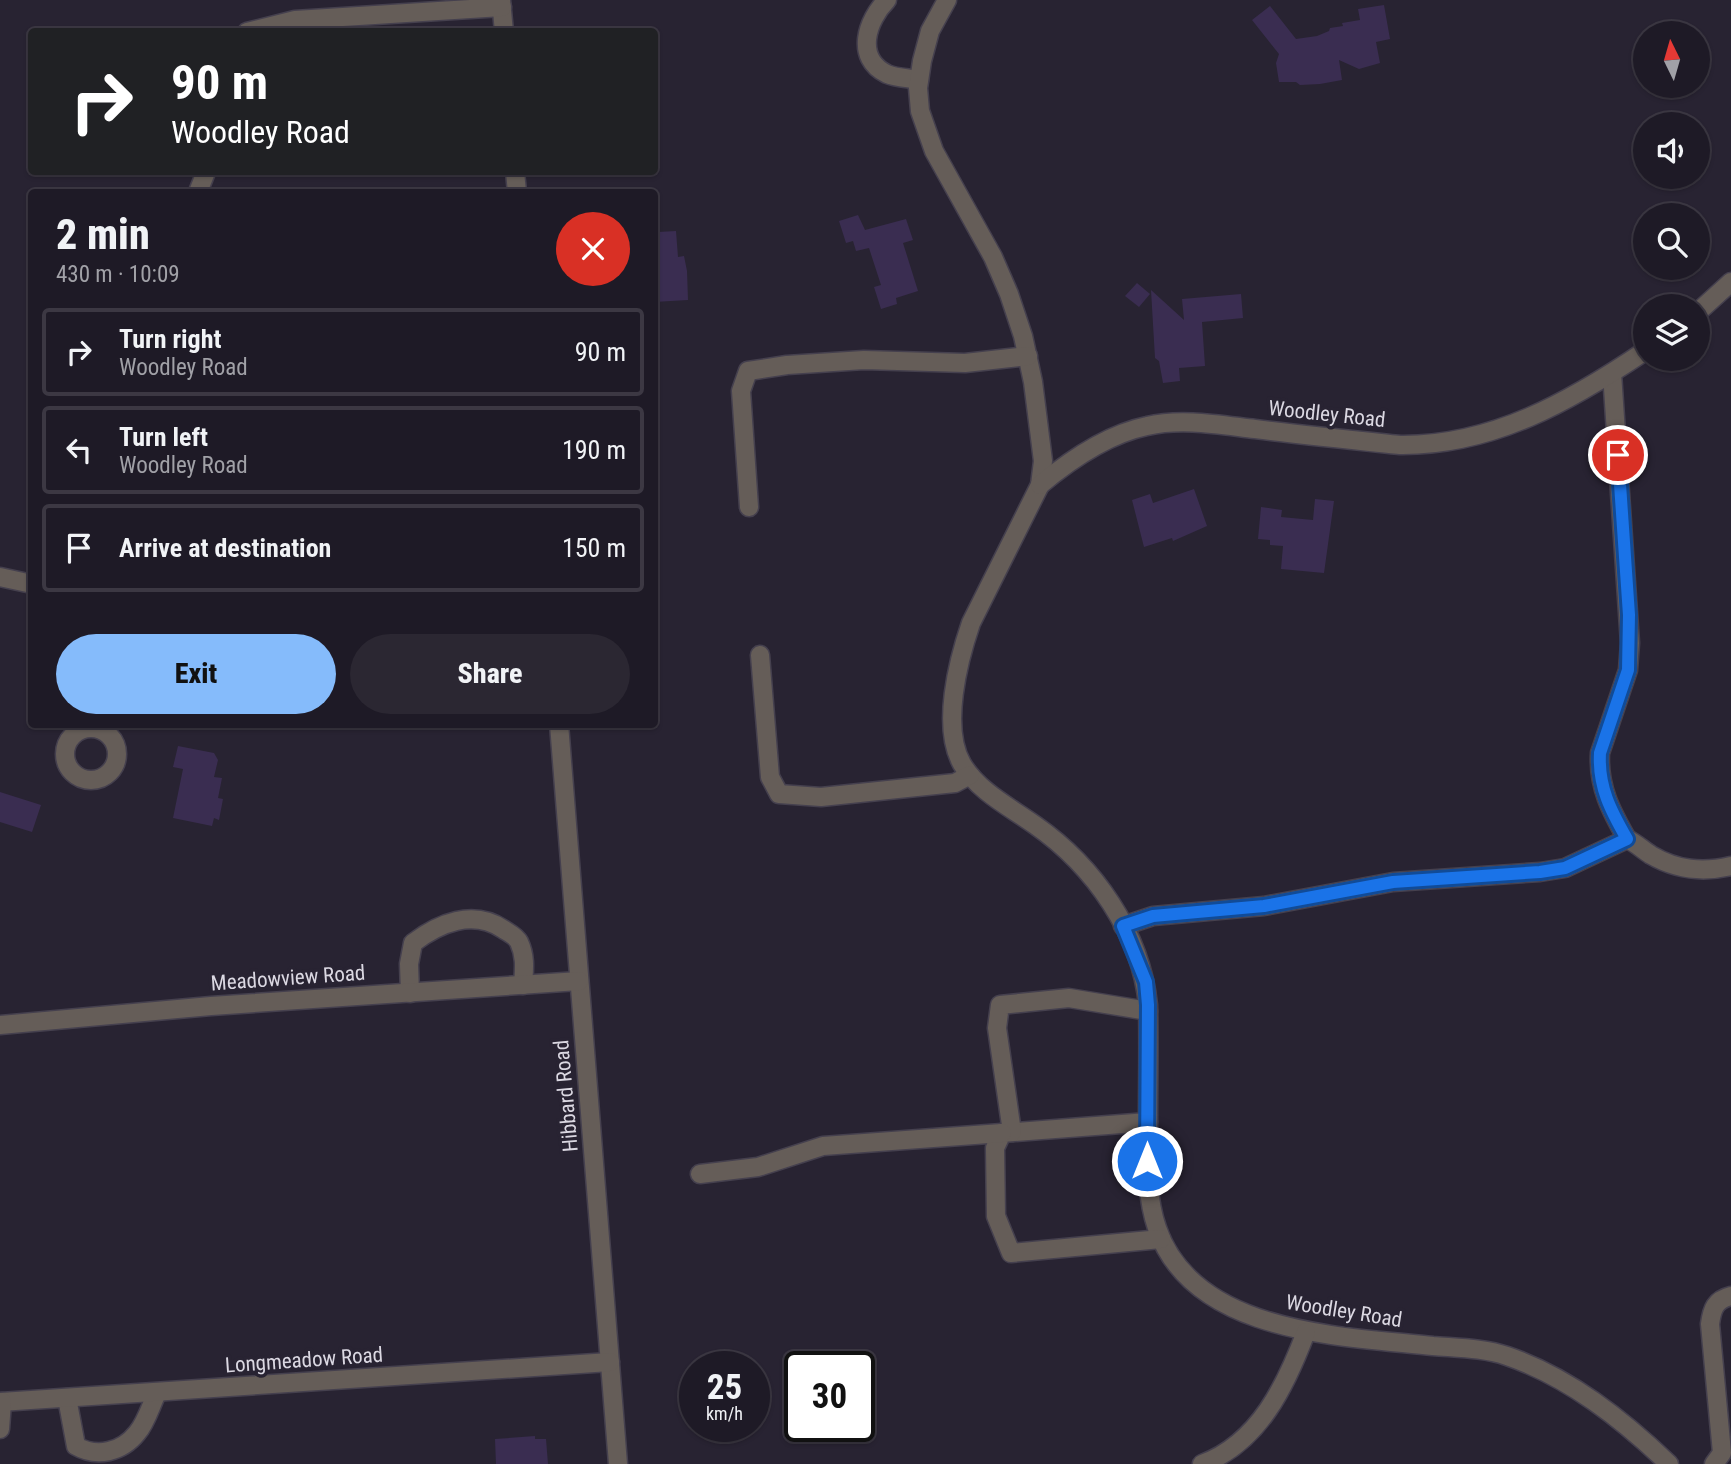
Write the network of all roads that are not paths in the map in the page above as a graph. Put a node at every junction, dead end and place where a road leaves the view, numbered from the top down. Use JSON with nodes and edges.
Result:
{"nodes":[{"id":1,"x":887,"y":0,"type":"edge"},
{"id":2,"x":939,"y":2,"type":"edge"},
{"id":3,"x":501,"y":4,"type":"edge"},
{"id":4,"x":263,"y":28,"type":"edge"},
{"id":5,"x":504,"y":28,"type":"edge"},
{"id":6,"x":919,"y":80,"type":"junction"},
{"id":7,"x":1731,"y":282,"type":"edge"},
{"id":8,"x":1710,"y":301,"type":"edge"},
{"id":9,"x":1028,"y":356,"type":"junction"},
{"id":10,"x":1633,"y":359,"type":"edge"},
{"id":11,"x":1612,"y":373,"type":"junction"},
{"id":12,"x":1040,"y":485,"type":"junction"},
{"id":13,"x":749,"y":507,"type":"dead end"},
{"id":14,"x":0,"y":577,"type":"edge"},
{"id":15,"x":28,"y":583,"type":"edge"},
{"id":16,"x":760,"y":655,"type":"dead end"},
{"id":17,"x":559,"y":728,"type":"edge"},
{"id":18,"x":970,"y":775,"type":"junction"},
{"id":19,"x":1627,"y":839,"type":"junction"},
{"id":20,"x":1731,"y":866,"type":"edge"},
{"id":21,"x":1123,"y":926,"type":"junction"},
{"id":22,"x":579,"y":981,"type":"junction"},
{"id":23,"x":523,"y":985,"type":"junction"},
{"id":24,"x":410,"y":993,"type":"junction"},
{"id":25,"x":1148,"y":1011,"type":"junction"},
{"id":26,"x":0,"y":1025,"type":"edge"},
{"id":27,"x":1148,"y":1122,"type":"junction"},
{"id":28,"x":1007,"y":1133,"type":"junction"},
{"id":29,"x":700,"y":1174,"type":"dead end"},
{"id":30,"x":1161,"y":1239,"type":"junction"},
{"id":31,"x":1731,"y":1296,"type":"edge"},
{"id":32,"x":1306,"y":1332,"type":"junction"},
{"id":33,"x":610,"y":1362,"type":"junction"},
{"id":34,"x":157,"y":1393,"type":"junction"},
{"id":35,"x":67,"y":1398,"type":"junction"},
{"id":36,"x":1,"y":1402,"type":"edge"},
{"id":37,"x":0,"y":1429,"type":"edge"},
{"id":38,"x":618,"y":1464,"type":"edge"},
{"id":39,"x":1202,"y":1464,"type":"edge"},
{"id":40,"x":1670,"y":1464,"type":"edge"},
{"id":41,"x":1714,"y":1464,"type":"edge"}],
"edges":[{"from":1,"to":6,"type":"street"},
{"from":2,"to":6,"type":"street","name":"Woodley Road"},
{"from":3,"to":4,"type":"street"},
{"from":3,"to":5,"type":"street"},
{"from":6,"to":9,"type":"street","name":"Woodley Road"},
{"from":7,"to":8,"type":"street"},
{"from":9,"to":12,"type":"street","name":"Woodley Road"},
{"from":9,"to":13,"type":"street"},
{"from":10,"to":11,"type":"street","name":"Woodley Road"},
{"from":11,"to":12,"type":"street","name":"Woodley Road"},
{"from":11,"to":19,"type":"street"},
{"from":12,"to":18,"type":"street","name":"Woodley Road"},
{"from":14,"to":15,"type":"street"},
{"from":16,"to":18,"type":"street"},
{"from":17,"to":22,"type":"street","name":"Hibbard Road"},
{"from":18,"to":21,"type":"street","name":"Woodley Road"},
{"from":19,"to":20,"type":"street"},
{"from":19,"to":21,"type":"street"},
{"from":21,"to":25,"type":"street","name":"Woodley Road"},
{"from":22,"to":23,"type":"street","name":"Meadowview Road"},
{"from":22,"to":33,"type":"street","name":"Hibbard Road"},
{"from":23,"to":24,"type":"street","name":"Meadowview Road"},
{"from":23,"to":24,"type":"street"},
{"from":24,"to":26,"type":"street","name":"Meadowview Road"},
{"from":25,"to":27,"type":"street","name":"Woodley Road"},
{"from":25,"to":28,"type":"street"},
{"from":27,"to":28,"type":"street"},
{"from":27,"to":30,"type":"street","name":"Woodley Road"},
{"from":28,"to":29,"type":"street"},
{"from":28,"to":30,"type":"street"},
{"from":30,"to":32,"type":"street","name":"Woodley Road"},
{"from":31,"to":41,"type":"street"},
{"from":32,"to":39,"type":"street"},
{"from":32,"to":40,"type":"street","name":"Woodley Road"},
{"from":33,"to":34,"type":"street","name":"Longmeadow Road"},
{"from":33,"to":38,"type":"street","name":"Hibbard Road"},
{"from":34,"to":35,"type":"street","name":"Longmeadow Road"},
{"from":34,"to":35,"type":"street"},
{"from":35,"to":36,"type":"street","name":"Longmeadow Road"},
{"from":36,"to":37,"type":"street"}]}
